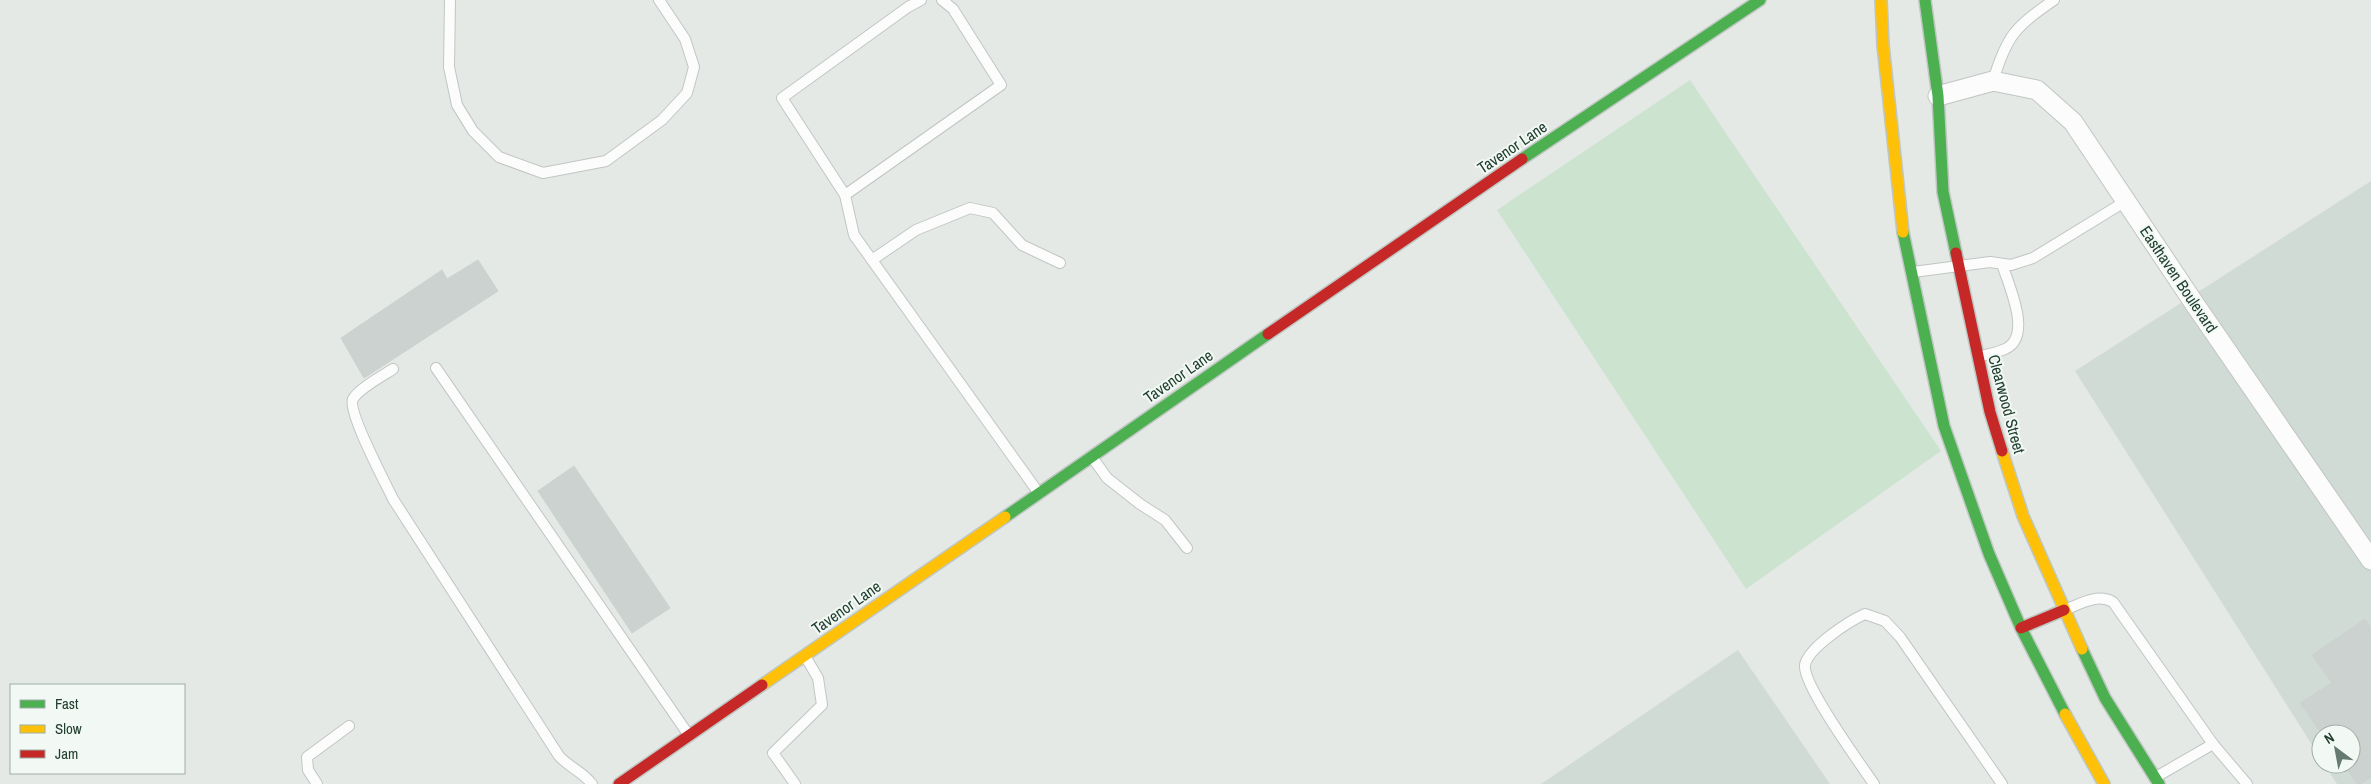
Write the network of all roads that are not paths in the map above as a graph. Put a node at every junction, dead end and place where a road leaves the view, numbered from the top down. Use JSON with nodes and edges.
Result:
{"nodes":[{"id":1,"x":450,"y":0,"type":"edge"},
{"id":2,"x":659,"y":0,"type":"edge"},
{"id":3,"x":921,"y":0,"type":"edge"},
{"id":4,"x":942,"y":0,"type":"edge"},
{"id":5,"x":1760,"y":0,"type":"edge"},
{"id":6,"x":1881,"y":0,"type":"edge"},
{"id":7,"x":1925,"y":0,"type":"edge"},
{"id":8,"x":2054,"y":0,"type":"edge"},
{"id":9,"x":1993,"y":81,"type":"junction"},
{"id":10,"x":1938,"y":96,"type":"junction"},
{"id":11,"x":844,"y":195,"type":"junction"},
{"id":12,"x":2126,"y":201,"type":"junction"},
{"id":13,"x":872,"y":260,"type":"junction"},
{"id":14,"x":1060,"y":263,"type":"dead end"},
{"id":15,"x":2002,"y":264,"type":"junction"},
{"id":16,"x":1958,"y":266,"type":"junction"},
{"id":17,"x":1912,"y":272,"type":"junction"},
{"id":18,"x":1977,"y":357,"type":"junction"},
{"id":19,"x":436,"y":368,"type":"dead end"},
{"id":20,"x":393,"y":369,"type":"dead end"},
{"id":21,"x":1091,"y":456,"type":"junction"},
{"id":22,"x":1039,"y":493,"type":"junction"},
{"id":23,"x":1187,"y":548,"type":"dead end"},
{"id":24,"x":2371,"y":560,"type":"edge"},
{"id":25,"x":2064,"y":610,"type":"junction"},
{"id":26,"x":2021,"y":628,"type":"junction"},
{"id":27,"x":804,"y":655,"type":"junction"},
{"id":28,"x":349,"y":726,"type":"dead end"},
{"id":29,"x":689,"y":735,"type":"junction"},
{"id":30,"x":2212,"y":744,"type":"junction"},
{"id":31,"x":2157,"y":781,"type":"edge"},
{"id":32,"x":317,"y":784,"type":"edge"},
{"id":33,"x":592,"y":784,"type":"edge"},
{"id":34,"x":618,"y":784,"type":"edge"},
{"id":35,"x":795,"y":784,"type":"edge"},
{"id":36,"x":1874,"y":784,"type":"edge"},
{"id":37,"x":2002,"y":784,"type":"edge"},
{"id":38,"x":2104,"y":784,"type":"edge"},
{"id":39,"x":2247,"y":784,"type":"edge"}],
"edges":[{"from":1,"to":2,"type":"lane"},
{"from":3,"to":11,"type":"lane"},
{"from":4,"to":11,"type":"lane"},
{"from":5,"to":21,"type":"main road","name":"Tavenor Lane"},
{"from":6,"to":17,"type":"main road"},
{"from":7,"to":10,"type":"main road","name":"Clearwood Street"},
{"from":8,"to":9,"type":"lane"},
{"from":9,"to":10,"type":"street","name":"Easthaven Boulevard"},
{"from":9,"to":12,"type":"street","name":"Easthaven Boulevard"},
{"from":10,"to":16,"type":"main road","name":"Clearwood Street"},
{"from":11,"to":13,"type":"lane"},
{"from":12,"to":15,"type":"lane"},
{"from":12,"to":24,"type":"street","name":"Easthaven Boulevard"},
{"from":13,"to":14,"type":"lane"},
{"from":13,"to":22,"type":"lane"},
{"from":15,"to":16,"type":"lane"},
{"from":15,"to":18,"type":"lane"},
{"from":16,"to":17,"type":"lane"},
{"from":16,"to":18,"type":"main road","name":"Clearwood Street"},
{"from":17,"to":26,"type":"main road"},
{"from":18,"to":25,"type":"main road","name":"Clearwood Street"},
{"from":19,"to":29,"type":"lane"},
{"from":20,"to":33,"type":"lane"},
{"from":21,"to":22,"type":"main road","name":"Tavenor Lane"},
{"from":21,"to":23,"type":"lane"},
{"from":22,"to":27,"type":"main road","name":"Tavenor Lane"},
{"from":25,"to":26,"type":"main road"},
{"from":25,"to":30,"type":"lane"},
{"from":25,"to":31,"type":"main road","name":"Clearwood Street"},
{"from":26,"to":38,"type":"main road"},
{"from":27,"to":29,"type":"main road","name":"Tavenor Lane"},
{"from":27,"to":35,"type":"lane"},
{"from":28,"to":32,"type":"lane"},
{"from":29,"to":34,"type":"main road","name":"Tavenor Lane"},
{"from":30,"to":31,"type":"lane"},
{"from":30,"to":39,"type":"lane"},
{"from":36,"to":37,"type":"lane"}]}
